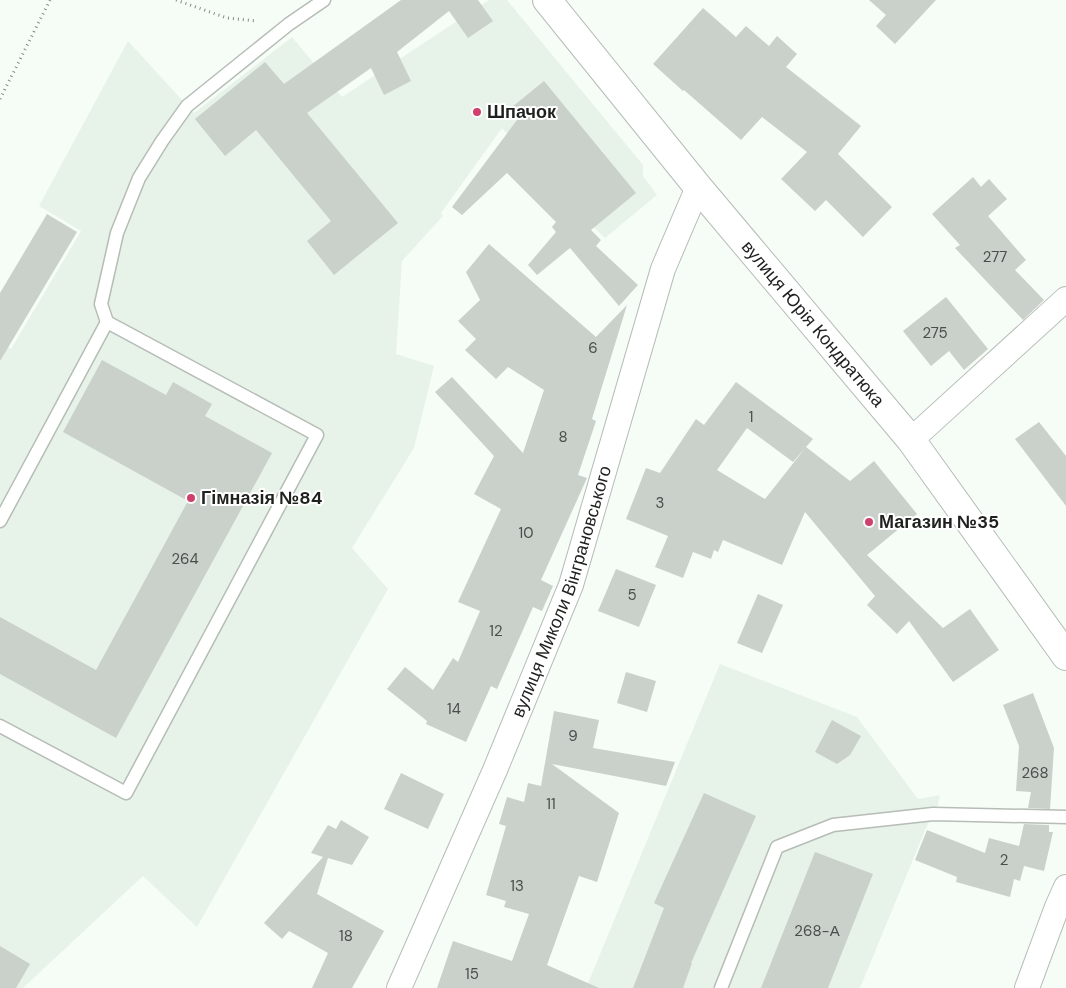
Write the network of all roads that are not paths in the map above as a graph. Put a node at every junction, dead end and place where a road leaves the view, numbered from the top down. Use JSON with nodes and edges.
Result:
{"nodes":[{"id":1,"x":324,"y":0,"type":"edge"},
{"id":2,"x":547,"y":0,"type":"edge"},
{"id":3,"x":698,"y":187,"type":"junction"},
{"id":4,"x":1066,"y":298,"type":"edge"},
{"id":5,"x":107,"y":322,"type":"junction"},
{"id":6,"x":911,"y":440,"type":"junction"},
{"id":7,"x":0,"y":521,"type":"edge"},
{"id":8,"x":1066,"y":656,"type":"edge"},
{"id":9,"x":0,"y":726,"type":"edge"},
{"id":10,"x":1066,"y":817,"type":"edge"},
{"id":11,"x":1066,"y":887,"type":"edge"},
{"id":12,"x":399,"y":988,"type":"edge"},
{"id":13,"x":721,"y":988,"type":"edge"},
{"id":14,"x":1027,"y":988,"type":"edge"}],
"edges":[{"from":1,"to":5,"type":"lane"},
{"from":2,"to":3,"type":"street","name":"вулиця Юрія Кондратюка"},
{"from":3,"to":6,"type":"street","name":"вулиця Юрія Кондратюка"},
{"from":3,"to":12,"type":"street","name":"вулиця Миколи Вінграновського"},
{"from":4,"to":6,"type":"street"},
{"from":5,"to":7,"type":"lane"},
{"from":5,"to":9,"type":"lane"},
{"from":6,"to":8,"type":"street","name":"вулиця Юрія Кондратюка"},
{"from":10,"to":13,"type":"lane"},
{"from":11,"to":14,"type":"street"}]}
